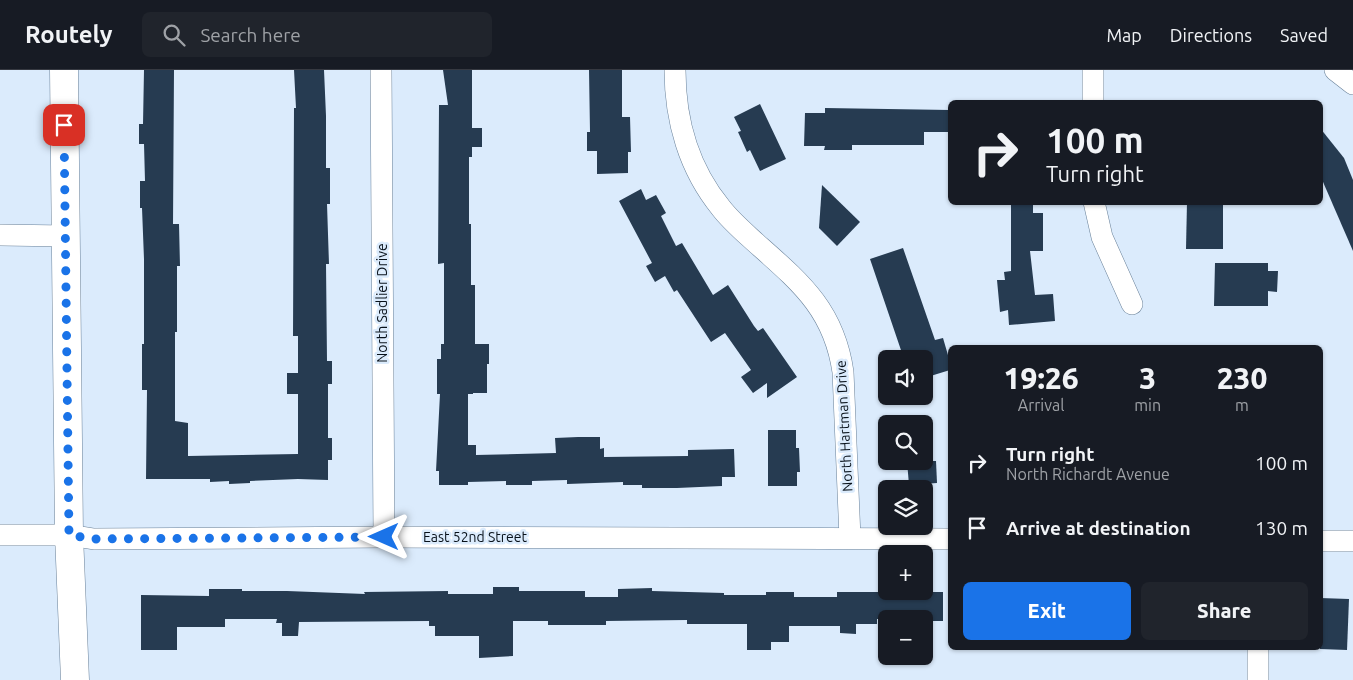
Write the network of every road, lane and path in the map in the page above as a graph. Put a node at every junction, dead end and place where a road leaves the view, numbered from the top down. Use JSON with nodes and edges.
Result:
{"nodes":[{"id":1,"x":64,"y":70,"type":"edge"},
{"id":2,"x":381,"y":70,"type":"edge"},
{"id":3,"x":675,"y":70,"type":"edge"},
{"id":4,"x":1093,"y":70,"type":"edge"},
{"id":5,"x":1093,"y":100,"type":"edge"},
{"id":6,"x":1095,"y":205,"type":"edge"},
{"id":7,"x":0,"y":235,"type":"edge"},
{"id":8,"x":66,"y":236,"type":"junction"},
{"id":9,"x":1132,"y":304,"type":"dead end"},
{"id":10,"x":0,"y":535,"type":"edge"},
{"id":11,"x":69,"y":535,"type":"junction"},
{"id":12,"x":384,"y":537,"type":"junction"},
{"id":13,"x":850,"y":538,"type":"junction"},
{"id":14,"x":948,"y":539,"type":"edge"},
{"id":15,"x":1323,"y":541,"type":"edge"},
{"id":16,"x":1353,"y":541,"type":"edge"},
{"id":17,"x":1258,"y":650,"type":"edge"},
{"id":18,"x":75,"y":680,"type":"edge"},
{"id":19,"x":1258,"y":680,"type":"edge"}],
"edges":[{"from":1,"to":8,"type":"street"},
{"from":2,"to":12,"type":"street","name":"North Sadlier Drive"},
{"from":3,"to":13,"type":"street","name":"North Hartman Drive"},
{"from":4,"to":5,"type":"street"},
{"from":6,"to":9,"type":"street"},
{"from":7,"to":8,"type":"street"},
{"from":8,"to":11,"type":"street"},
{"from":10,"to":11,"type":"street","name":"East 52nd Street"},
{"from":11,"to":12,"type":"street","name":"East 52nd Street"},
{"from":11,"to":18,"type":"street"},
{"from":12,"to":13,"type":"street","name":"East 52nd Street"},
{"from":13,"to":14,"type":"street","name":"East 52nd Street"},
{"from":15,"to":16,"type":"street"},
{"from":17,"to":19,"type":"street"}]}
